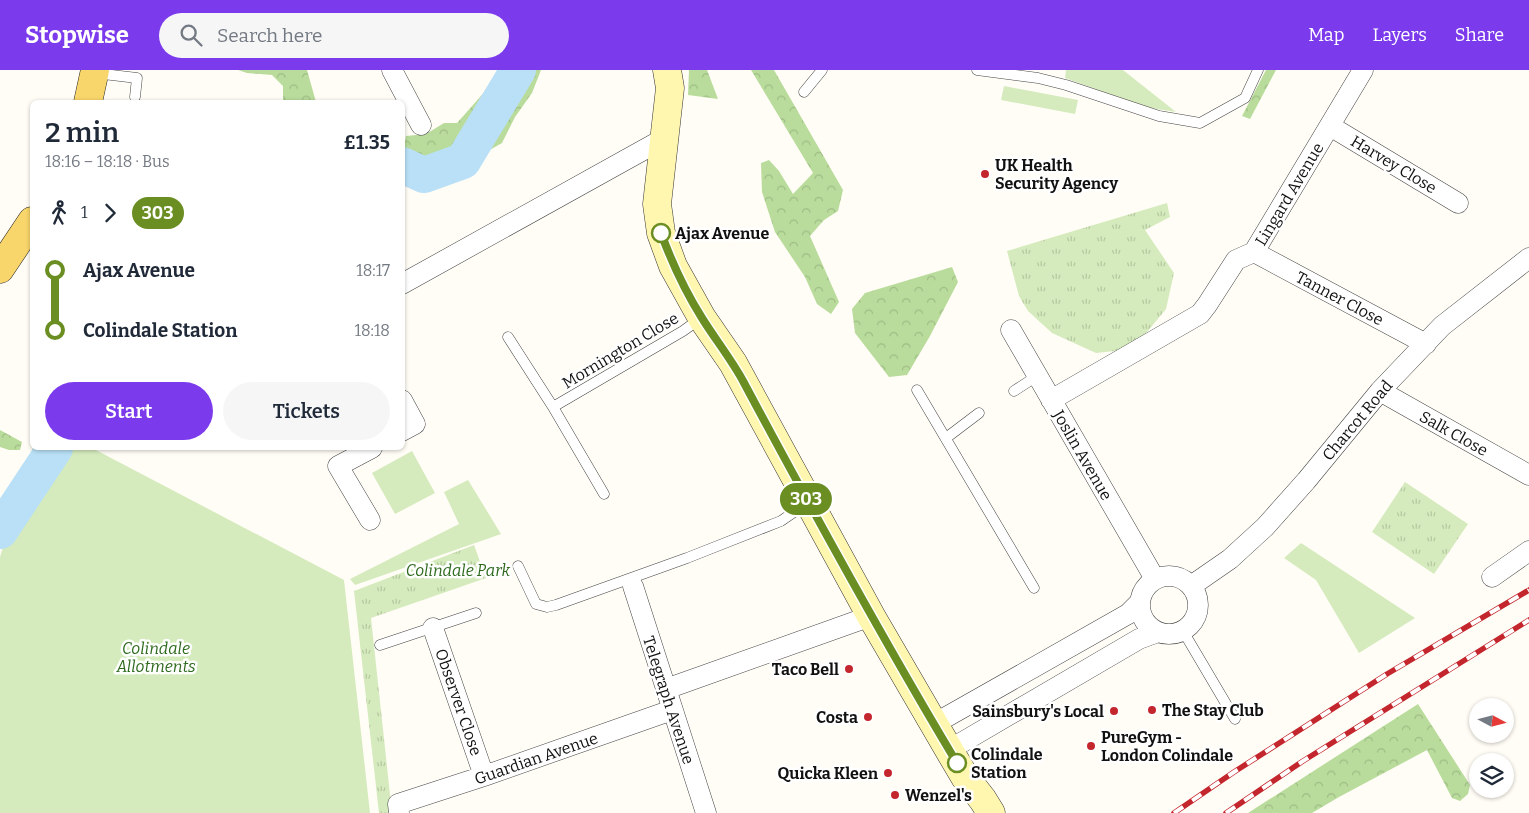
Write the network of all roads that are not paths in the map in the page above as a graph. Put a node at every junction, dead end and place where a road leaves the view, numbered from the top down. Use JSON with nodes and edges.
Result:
{"nodes":[{"id":1,"x":392,"y":70,"type":"edge"},
{"id":2,"x":666,"y":70,"type":"edge"},
{"id":3,"x":822,"y":70,"type":"edge"},
{"id":4,"x":978,"y":70,"type":"edge"},
{"id":5,"x":1046,"y":70,"type":"edge"},
{"id":6,"x":1258,"y":70,"type":"edge"},
{"id":7,"x":1363,"y":70,"type":"edge"},
{"id":8,"x":95,"y":72,"type":"edge"},
{"id":9,"x":1038,"y":78,"type":"junction"},
{"id":10,"x":804,"y":92,"type":"dead end"},
{"id":11,"x":135,"y":96,"type":"dead end"},
{"id":12,"x":88,"y":100,"type":"edge"},
{"id":13,"x":421,"y":125,"type":"dead end"},
{"id":14,"x":1330,"y":126,"type":"junction"},
{"id":15,"x":665,"y":138,"type":"junction"},
{"id":16,"x":1458,"y":203,"type":"dead end"},
{"id":17,"x":30,"y":225,"type":"edge"},
{"id":18,"x":1254,"y":252,"type":"junction"},
{"id":19,"x":1529,"y":258,"type":"edge"},
{"id":20,"x":0,"y":269,"type":"edge"},
{"id":21,"x":405,"y":282,"type":"edge"},
{"id":22,"x":702,"y":318,"type":"junction"},
{"id":23,"x":1012,"y":330,"type":"dead end"},
{"id":24,"x":508,"y":336,"type":"dead end"},
{"id":25,"x":1426,"y":344,"type":"junction"},
{"id":26,"x":1037,"y":376,"type":"junction"},
{"id":27,"x":917,"y":390,"type":"dead end"},
{"id":28,"x":1014,"y":391,"type":"dead end"},
{"id":29,"x":1380,"y":391,"type":"junction"},
{"id":30,"x":1051,"y":400,"type":"junction"},
{"id":31,"x":553,"y":407,"type":"junction"},
{"id":32,"x":405,"y":412,"type":"edge"},
{"id":33,"x":979,"y":413,"type":"dead end"},
{"id":34,"x":409,"y":427,"type":"edge"},
{"id":35,"x":946,"y":438,"type":"junction"},
{"id":36,"x":368,"y":450,"type":"edge"},
{"id":37,"x":1529,"y":475,"type":"edge"},
{"id":38,"x":604,"y":494,"type":"dead end"},
{"id":39,"x":808,"y":502,"type":"junction"},
{"id":40,"x":370,"y":520,"type":"dead end"},
{"id":41,"x":1529,"y":551,"type":"edge"},
{"id":42,"x":518,"y":566,"type":"dead end"},
{"id":43,"x":1492,"y":577,"type":"dead end"},
{"id":44,"x":1155,"y":579,"type":"junction"},
{"id":45,"x":633,"y":586,"type":"dead end"},
{"id":46,"x":1191,"y":586,"type":"junction"},
{"id":47,"x":1034,"y":588,"type":"dead end"},
{"id":48,"x":1140,"y":602,"type":"junction"},
{"id":49,"x":476,"y":613,"type":"dead end"},
{"id":50,"x":871,"y":616,"type":"junction"},
{"id":51,"x":433,"y":628,"type":"junction"},
{"id":52,"x":1183,"y":631,"type":"junction"},
{"id":53,"x":1158,"y":632,"type":"junction"},
{"id":54,"x":380,"y":645,"type":"dead end"},
{"id":55,"x":666,"y":689,"type":"junction"},
{"id":56,"x":672,"y":710,"type":"junction"},
{"id":57,"x":1235,"y":719,"type":"dead end"},
{"id":58,"x":934,"y":724,"type":"junction"},
{"id":59,"x":949,"y":750,"type":"junction"},
{"id":60,"x":484,"y":776,"type":"junction"},
{"id":61,"x":399,"y":808,"type":"edge"},
{"id":62,"x":706,"y":813,"type":"edge"},
{"id":63,"x":991,"y":813,"type":"edge"}],
"edges":[{"from":1,"to":13,"type":"street"},
{"from":2,"to":15,"type":"street"},
{"from":3,"to":10,"type":"lane"},
{"from":4,"to":9,"type":"lane"},
{"from":5,"to":9,"type":"lane"},
{"from":6,"to":9,"type":"lane"},
{"from":7,"to":14,"type":"street","name":"Lingard Avenue"},
{"from":8,"to":11,"type":"lane"},
{"from":8,"to":12,"type":"main road"},
{"from":14,"to":16,"type":"street","name":"Harvey Close"},
{"from":14,"to":18,"type":"street","name":"Lingard Avenue"},
{"from":15,"to":21,"type":"street"},
{"from":15,"to":22,"type":"street"},
{"from":17,"to":20,"type":"main road"},
{"from":18,"to":25,"type":"street","name":"Tanner Close"},
{"from":18,"to":30,"type":"street","name":"Lingard Avenue"},
{"from":19,"to":25,"type":"street","name":"Charcot Road"},
{"from":22,"to":31,"type":"lane","name":"Mornington Close"},
{"from":22,"to":39,"type":"street"},
{"from":23,"to":26,"type":"street","name":"Joslin Avenue"},
{"from":24,"to":31,"type":"lane","name":"Mornington Close"},
{"from":25,"to":29,"type":"street","name":"Charcot Road"},
{"from":26,"to":28,"type":"lane"},
{"from":26,"to":30,"type":"street","name":"Joslin Avenue"},
{"from":27,"to":35,"type":"lane"},
{"from":29,"to":37,"type":"street","name":"Salk Close"},
{"from":29,"to":46,"type":"street","name":"Charcot Road"},
{"from":30,"to":44,"type":"street","name":"Joslin Avenue"},
{"from":31,"to":38,"type":"lane","name":"Mornington Close"},
{"from":32,"to":34,"type":"street"},
{"from":33,"to":35,"type":"lane"},
{"from":35,"to":47,"type":"lane"},
{"from":36,"to":40,"type":"street"},
{"from":39,"to":42,"type":"lane"},
{"from":39,"to":50,"type":"street"},
{"from":41,"to":43,"type":"street"},
{"from":44,"to":46,"type":"street"},
{"from":44,"to":48,"type":"street"},
{"from":45,"to":55,"type":"street","name":"Telegraph Avenue"},
{"from":46,"to":52,"type":"street"},
{"from":48,"to":53,"type":"street"},
{"from":48,"to":58,"type":"street"},
{"from":49,"to":51,"type":"lane"},
{"from":50,"to":55,"type":"street"},
{"from":50,"to":58,"type":"street"},
{"from":51,"to":54,"type":"lane"},
{"from":51,"to":60,"type":"street","name":"Observer Close"},
{"from":52,"to":53,"type":"street"},
{"from":52,"to":57,"type":"lane"},
{"from":53,"to":59,"type":"street"},
{"from":55,"to":56,"type":"street","name":"Telegraph Avenue"},
{"from":56,"to":60,"type":"street","name":"Guardian Avenue"},
{"from":56,"to":62,"type":"street","name":"Telegraph Avenue"},
{"from":58,"to":59,"type":"street"},
{"from":59,"to":63,"type":"street"},
{"from":60,"to":61,"type":"street","name":"Guardian Avenue"}]}
